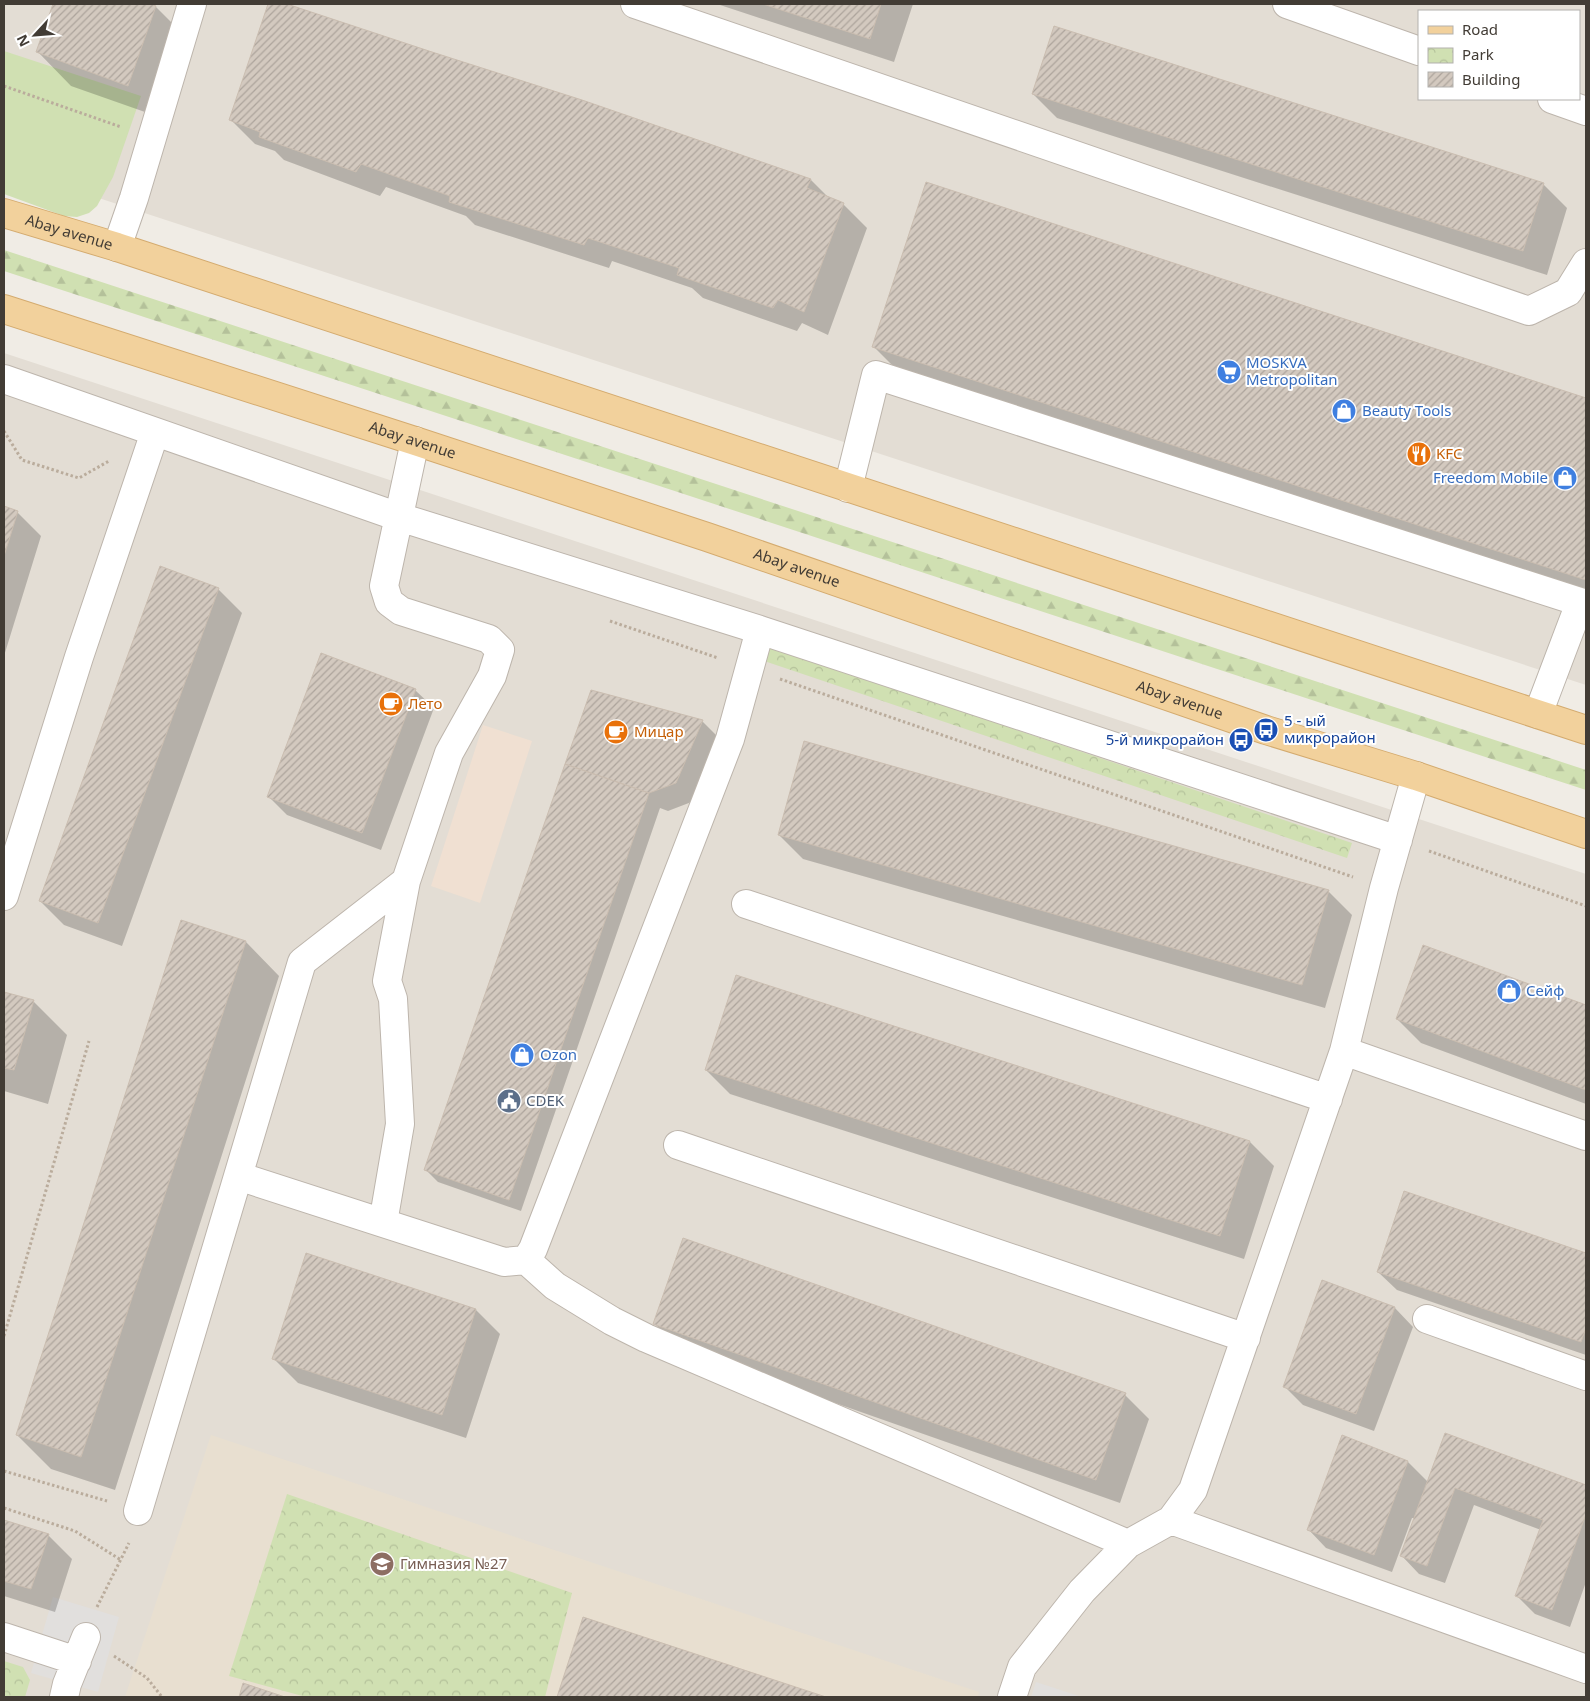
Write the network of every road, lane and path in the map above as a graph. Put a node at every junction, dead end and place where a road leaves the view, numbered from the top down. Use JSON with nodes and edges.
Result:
{"nodes":[{"id":1,"x":192,"y":4,"type":"edge"},
{"id":2,"x":635,"y":4,"type":"edge"},
{"id":3,"x":1287,"y":4,"type":"edge"},
{"id":4,"x":1418,"y":51,"type":"edge"},
{"id":5,"x":4,"y":86,"type":"edge"},
{"id":6,"x":1555,"y":100,"type":"edge"},
{"id":7,"x":1586,"y":111,"type":"edge"},
{"id":8,"x":152,"y":138,"type":"junction"},
{"id":9,"x":4,"y":213,"type":"edge"},
{"id":10,"x":117,"y":247,"type":"junction"},
{"id":11,"x":1586,"y":262,"type":"edge"},
{"id":12,"x":4,"y":309,"type":"edge"},
{"id":13,"x":4,"y":379,"type":"edge"},
{"id":14,"x":4,"y":431,"type":"edge"},
{"id":15,"x":155,"y":432,"type":"junction"},
{"id":16,"x":415,"y":441,"type":"junction"},
{"id":17,"x":146,"y":460,"type":"junction"},
{"id":18,"x":848,"y":488,"type":"junction"},
{"id":19,"x":399,"y":517,"type":"junction"},
{"id":20,"x":1583,"y":604,"type":"edge"},
{"id":21,"x":608,"y":620,"type":"dead end"},
{"id":22,"x":760,"y":630,"type":"junction"},
{"id":23,"x":749,"y":669,"type":"junction"},
{"id":24,"x":1538,"y":714,"type":"junction"},
{"id":25,"x":1586,"y":730,"type":"edge"},
{"id":26,"x":1416,"y":776,"type":"junction"},
{"id":27,"x":1586,"y":834,"type":"edge"},
{"id":28,"x":1398,"y":840,"type":"junction"},
{"id":29,"x":406,"y":881,"type":"junction"},
{"id":30,"x":1384,"y":888,"type":"junction"},
{"id":31,"x":4,"y":896,"type":"edge"},
{"id":32,"x":746,"y":904,"type":"dead end"},
{"id":33,"x":1586,"y":906,"type":"edge"},
{"id":34,"x":89,"y":1040,"type":"dead end"},
{"id":35,"x":1344,"y":1051,"type":"junction"},
{"id":36,"x":1328,"y":1099,"type":"junction"},
{"id":37,"x":1586,"y":1136,"type":"edge"},
{"id":38,"x":678,"y":1145,"type":"dead end"},
{"id":39,"x":238,"y":1176,"type":"junction"},
{"id":40,"x":383,"y":1223,"type":"junction"},
{"id":41,"x":526,"y":1260,"type":"junction"},
{"id":42,"x":1428,"y":1319,"type":"dead end"},
{"id":43,"x":4,"y":1336,"type":"edge"},
{"id":44,"x":1246,"y":1338,"type":"junction"},
{"id":45,"x":1586,"y":1376,"type":"edge"},
{"id":46,"x":4,"y":1471,"type":"edge"},
{"id":47,"x":4,"y":1508,"type":"edge"},
{"id":48,"x":138,"y":1511,"type":"joint"},
{"id":49,"x":1171,"y":1520,"type":"junction"},
{"id":50,"x":1128,"y":1544,"type":"junction"},
{"id":51,"x":127,"y":1549,"type":"dead end"},
{"id":52,"x":121,"y":1560,"type":"junction"},
{"id":53,"x":4,"y":1637,"type":"edge"},
{"id":54,"x":82,"y":1649,"type":"junction"},
{"id":55,"x":1586,"y":1668,"type":"edge"},
{"id":56,"x":64,"y":1697,"type":"edge"},
{"id":57,"x":162,"y":1697,"type":"edge"},
{"id":58,"x":1012,"y":1697,"type":"edge"}],
"edges":[{"from":1,"to":8,"type":"street"},
{"from":2,"to":11,"type":"street"},
{"from":3,"to":4,"type":"street"},
{"from":5,"to":8,"type":"path"},
{"from":6,"to":7,"type":"street"},
{"from":8,"to":10,"type":"street"},
{"from":9,"to":10,"type":"main road","name":"Abay avenue"},
{"from":10,"to":18,"type":"main road","name":"Abay avenue"},
{"from":12,"to":16,"type":"main road","name":"Abay avenue"},
{"from":13,"to":15,"type":"street"},
{"from":14,"to":17,"type":"path"},
{"from":15,"to":17,"type":"street"},
{"from":15,"to":19,"type":"street"},
{"from":16,"to":19,"type":"street"},
{"from":16,"to":26,"type":"main road","name":"Abay avenue"},
{"from":17,"to":31,"type":"street"},
{"from":18,"to":20,"type":"street"},
{"from":18,"to":24,"type":"main road","name":"Abay avenue"},
{"from":19,"to":22,"type":"street"},
{"from":19,"to":29,"type":"street"},
{"from":20,"to":24,"type":"street"},
{"from":21,"to":23,"type":"path"},
{"from":22,"to":23,"type":"street"},
{"from":22,"to":28,"type":"street"},
{"from":23,"to":30,"type":"path"},
{"from":23,"to":41,"type":"street"},
{"from":24,"to":25,"type":"main road","name":"Abay avenue"},
{"from":26,"to":27,"type":"main road","name":"Abay avenue"},
{"from":26,"to":28,"type":"street"},
{"from":28,"to":30,"type":"street"},
{"from":28,"to":33,"type":"path"},
{"from":29,"to":39,"type":"street"},
{"from":29,"to":40,"type":"street"},
{"from":30,"to":35,"type":"street"},
{"from":32,"to":36,"type":"street"},
{"from":34,"to":43,"type":"path"},
{"from":35,"to":36,"type":"street"},
{"from":35,"to":37,"type":"street"},
{"from":36,"to":44,"type":"street"},
{"from":38,"to":44,"type":"street"},
{"from":39,"to":40,"type":"street"},
{"from":39,"to":48,"type":"street"},
{"from":40,"to":41,"type":"street"},
{"from":41,"to":50,"type":"street"},
{"from":42,"to":45,"type":"street"},
{"from":44,"to":49,"type":"street"},
{"from":46,"to":48,"type":"path"},
{"from":47,"to":52,"type":"path"},
{"from":49,"to":50,"type":"street"},
{"from":49,"to":55,"type":"street"},
{"from":50,"to":58,"type":"street"},
{"from":51,"to":52,"type":"path"},
{"from":52,"to":54,"type":"path"},
{"from":53,"to":54,"type":"street"},
{"from":54,"to":56,"type":"street"},
{"from":54,"to":57,"type":"path"}]}
